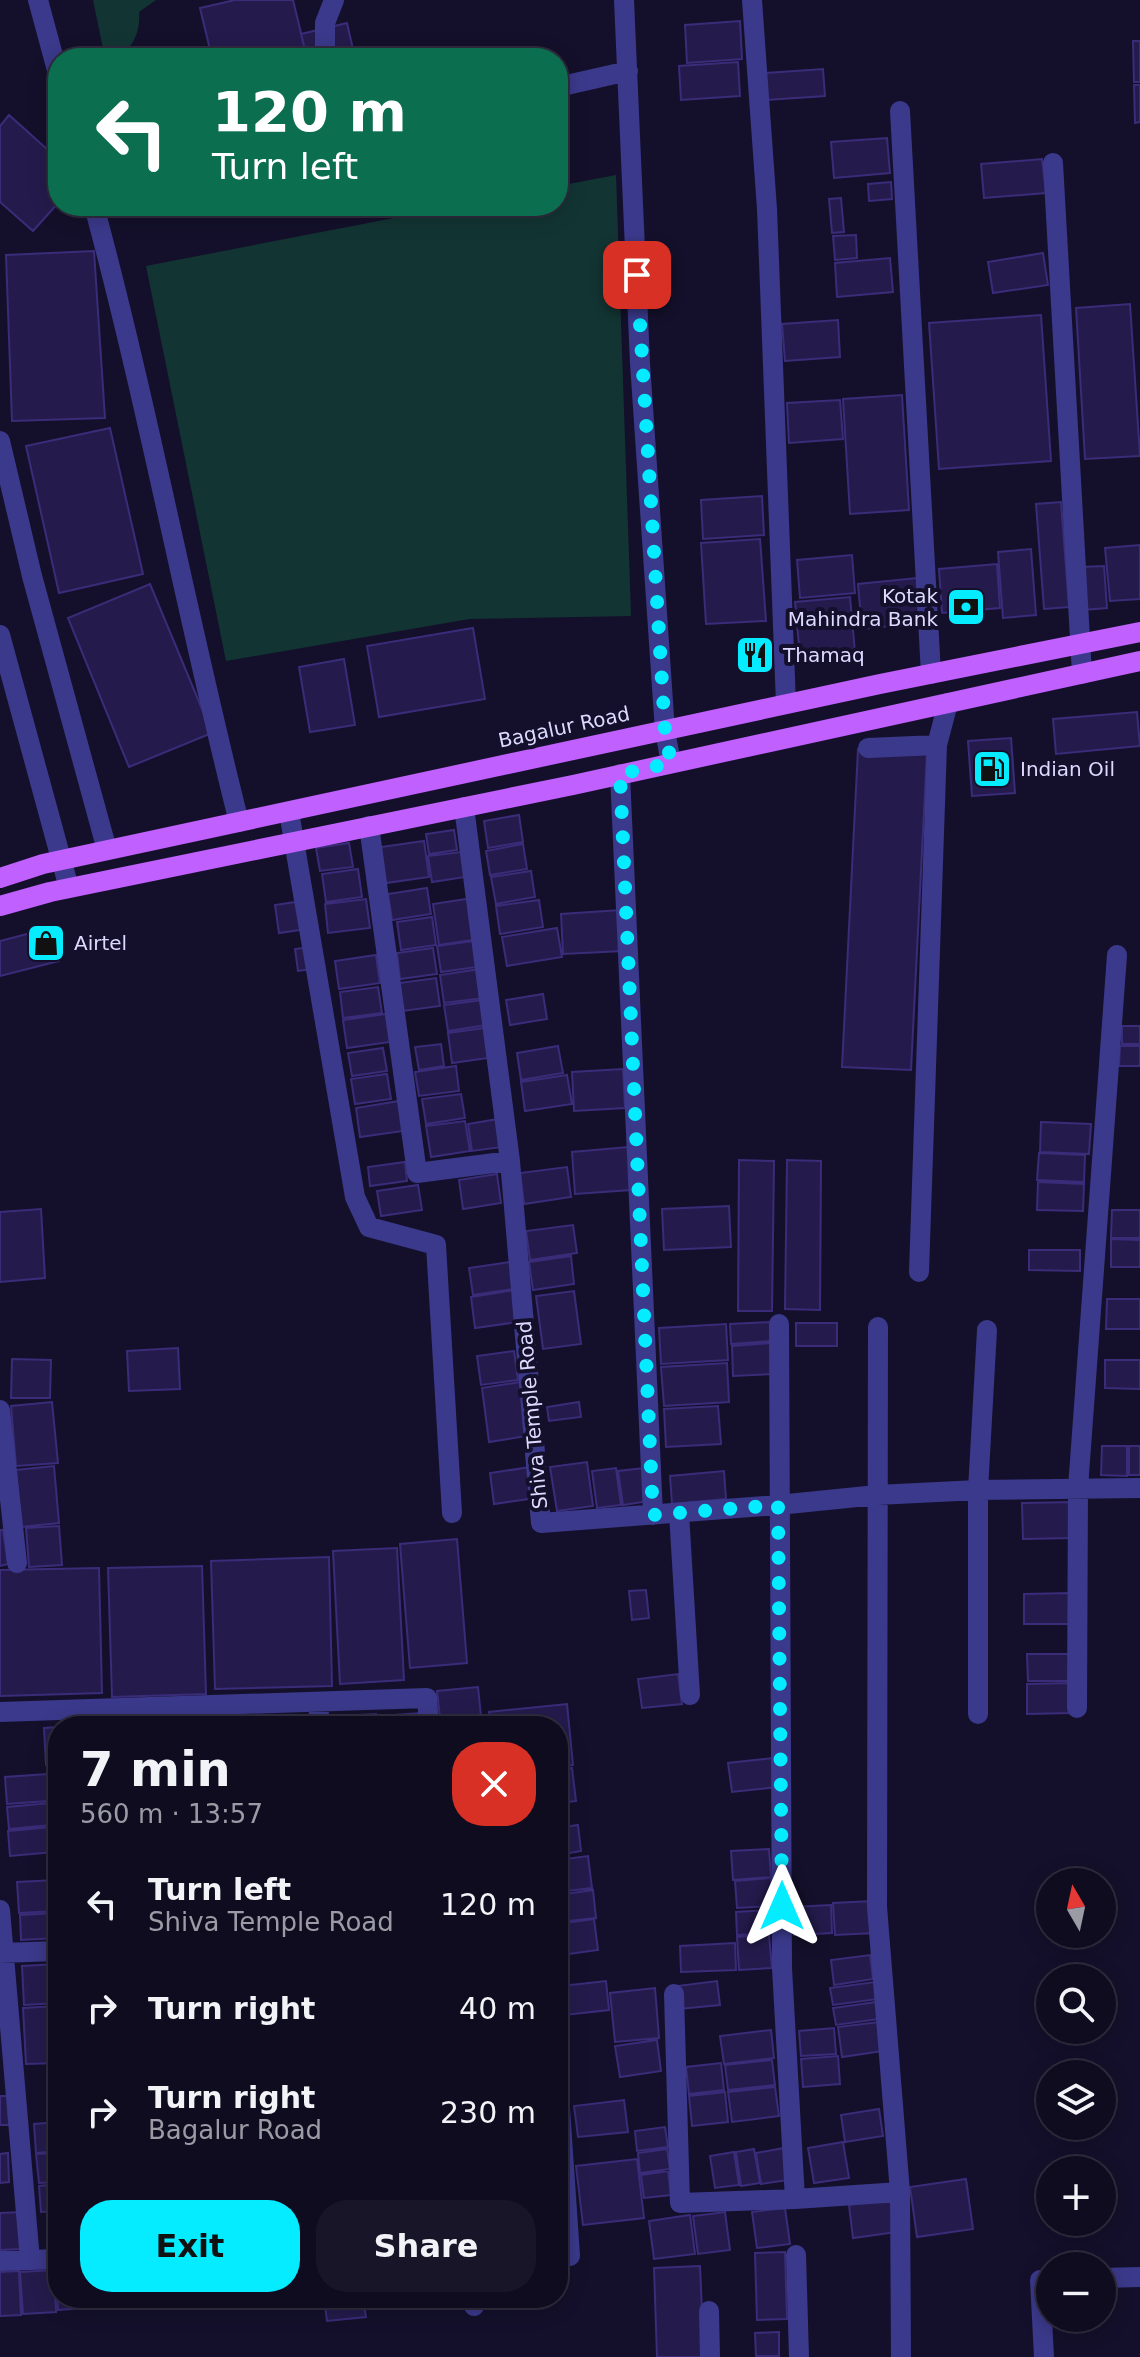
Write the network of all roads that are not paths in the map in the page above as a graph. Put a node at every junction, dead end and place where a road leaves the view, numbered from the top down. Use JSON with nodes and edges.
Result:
{"nodes":[{"id":1,"x":38,"y":0,"type":"edge"},
{"id":2,"x":334,"y":0,"type":"edge"},
{"id":3,"x":624,"y":0,"type":"edge"},
{"id":4,"x":752,"y":0,"type":"edge"},
{"id":5,"x":51,"y":48,"type":"edge"},
{"id":6,"x":325,"y":48,"type":"edge"},
{"id":7,"x":628,"y":71,"type":"junction"},
{"id":8,"x":568,"y":85,"type":"edge"},
{"id":9,"x":900,"y":111,"type":"dead end"},
{"id":10,"x":1053,"y":163,"type":"dead end"},
{"id":11,"x":97,"y":216,"type":"edge"},
{"id":12,"x":0,"y":441,"type":"edge"},
{"id":13,"x":1140,"y":632,"type":"edge"},
{"id":14,"x":0,"y":635,"type":"edge"},
{"id":15,"x":1079,"y":644,"type":"junction"},
{"id":16,"x":1140,"y":661,"type":"edge"},
{"id":17,"x":931,"y":674,"type":"junction"},
{"id":18,"x":1082,"y":674,"type":"junction"},
{"id":19,"x":948,"y":703,"type":"junction"},
{"id":20,"x":786,"y":704,"type":"junction"},
{"id":21,"x":665,"y":731,"type":"junction"},
{"id":22,"x":937,"y":745,"type":"junction"},
{"id":23,"x":868,"y":748,"type":"dead end"},
{"id":24,"x":671,"y":763,"type":"junction"},
{"id":25,"x":620,"y":774,"type":"junction"},
{"id":26,"x":464,"y":807,"type":"junction"},
{"id":27,"x":289,"y":812,"type":"junction"},
{"id":28,"x":239,"y":822,"type":"junction"},
{"id":29,"x":369,"y":826,"type":"junction"},
{"id":30,"x":294,"y":842,"type":"junction"},
{"id":31,"x":107,"y":850,"type":"junction"},
{"id":32,"x":62,"y":860,"type":"junction"},
{"id":33,"x":0,"y":878,"type":"edge"},
{"id":34,"x":69,"y":888,"type":"junction"},
{"id":35,"x":0,"y":906,"type":"edge"},
{"id":36,"x":1117,"y":955,"type":"dead end"},
{"id":37,"x":510,"y":1161,"type":"junction"},
{"id":38,"x":919,"y":1272,"type":"dead end"},
{"id":39,"x":779,"y":1324,"type":"dead end"},
{"id":40,"x":878,"y":1327,"type":"dead end"},
{"id":41,"x":987,"y":1330,"type":"dead end"},
{"id":42,"x":0,"y":1410,"type":"edge"},
{"id":43,"x":4,"y":1481,"type":"edge"},
{"id":44,"x":1078,"y":1488,"type":"junction"},
{"id":45,"x":1140,"y":1488,"type":"edge"},
{"id":46,"x":978,"y":1490,"type":"junction"},
{"id":47,"x":877,"y":1495,"type":"junction"},
{"id":48,"x":778,"y":1505,"type":"junction"},
{"id":49,"x":452,"y":1513,"type":"dead end"},
{"id":50,"x":679,"y":1513,"type":"junction"},
{"id":51,"x":653,"y":1515,"type":"junction"},
{"id":52,"x":17,"y":1563,"type":"dead end"},
{"id":53,"x":690,"y":1695,"type":"dead end"},
{"id":54,"x":318,"y":1703,"type":"junction"},
{"id":55,"x":1077,"y":1708,"type":"dead end"},
{"id":56,"x":0,"y":1712,"type":"edge"},
{"id":57,"x":978,"y":1714,"type":"dead end"},
{"id":58,"x":78,"y":1716,"type":"edge"},
{"id":59,"x":215,"y":1716,"type":"edge"},
{"id":60,"x":319,"y":1716,"type":"edge"},
{"id":61,"x":428,"y":1716,"type":"edge"},
{"id":62,"x":0,"y":1910,"type":"edge"},
{"id":63,"x":48,"y":1951,"type":"edge"},
{"id":64,"x":1,"y":1953,"type":"edge"},
{"id":65,"x":674,"y":1994,"type":"dead end"},
{"id":66,"x":900,"y":2192,"type":"junction"},
{"id":67,"x":795,"y":2199,"type":"junction"},
{"id":68,"x":568,"y":2226,"type":"edge"},
{"id":69,"x":796,"y":2255,"type":"dead end"},
{"id":70,"x":570,"y":2256,"type":"dead end"},
{"id":71,"x":48,"y":2259,"type":"edge"},
{"id":72,"x":30,"y":2260,"type":"junction"},
{"id":73,"x":0,"y":2261,"type":"edge"},
{"id":74,"x":1140,"y":2277,"type":"edge"},
{"id":75,"x":1116,"y":2278,"type":"edge"},
{"id":76,"x":709,"y":2311,"type":"dead end"},
{"id":77,"x":1043,"y":2332,"type":"edge"},
{"id":78,"x":710,"y":2357,"type":"edge"},
{"id":79,"x":799,"y":2357,"type":"edge"},
{"id":80,"x":901,"y":2357,"type":"edge"},
{"id":81,"x":1044,"y":2357,"type":"edge"}],
"edges":[{"from":1,"to":5,"type":"street"},
{"from":2,"to":6,"type":"street"},
{"from":3,"to":7,"type":"street"},
{"from":4,"to":20,"type":"street"},
{"from":7,"to":8,"type":"street"},
{"from":7,"to":21,"type":"street"},
{"from":9,"to":17,"type":"street"},
{"from":10,"to":15,"type":"street"},
{"from":11,"to":28,"type":"street"},
{"from":12,"to":31,"type":"street"},
{"from":13,"to":15,"type":"main road","name":"Bagalur Road"},
{"from":14,"to":32,"type":"street"},
{"from":15,"to":17,"type":"main road","name":"Bagalur Road"},
{"from":15,"to":18,"type":"street"},
{"from":16,"to":18,"type":"main road"},
{"from":17,"to":20,"type":"main road","name":"Bagalur Road"},
{"from":18,"to":19,"type":"main road"},
{"from":19,"to":22,"type":"street"},
{"from":19,"to":24,"type":"main road"},
{"from":20,"to":21,"type":"main road","name":"Bagalur Road"},
{"from":21,"to":24,"type":"street"},
{"from":21,"to":27,"type":"main road","name":"Bagalur Road"},
{"from":22,"to":23,"type":"street"},
{"from":22,"to":38,"type":"street"},
{"from":24,"to":25,"type":"main road"},
{"from":25,"to":26,"type":"main road"},
{"from":25,"to":51,"type":"street"},
{"from":26,"to":29,"type":"main road"},
{"from":26,"to":37,"type":"street","name":"Shiva Temple Road"},
{"from":27,"to":28,"type":"main road","name":"Bagalur Road"},
{"from":27,"to":30,"type":"street"},
{"from":28,"to":31,"type":"main road","name":"Bagalur Road"},
{"from":29,"to":30,"type":"main road"},
{"from":29,"to":37,"type":"street"},
{"from":30,"to":34,"type":"main road"},
{"from":30,"to":49,"type":"street"},
{"from":31,"to":32,"type":"main road","name":"Bagalur Road"},
{"from":32,"to":33,"type":"main road","name":"Bagalur Road"},
{"from":32,"to":34,"type":"street"},
{"from":34,"to":35,"type":"main road"},
{"from":36,"to":44,"type":"street"},
{"from":37,"to":51,"type":"street","name":"Shiva Temple Road"},
{"from":39,"to":48,"type":"street"},
{"from":40,"to":47,"type":"street"},
{"from":41,"to":46,"type":"street"},
{"from":42,"to":43,"type":"street"},
{"from":43,"to":52,"type":"street"},
{"from":44,"to":45,"type":"street","name":"Shiva Temple Road"},
{"from":44,"to":46,"type":"street","name":"Shiva Temple Road"},
{"from":44,"to":55,"type":"street"},
{"from":46,"to":47,"type":"street","name":"Shiva Temple Road"},
{"from":46,"to":57,"type":"street"},
{"from":47,"to":48,"type":"street","name":"Shiva Temple Road"},
{"from":47,"to":66,"type":"street"},
{"from":48,"to":50,"type":"street","name":"Shiva Temple Road"},
{"from":48,"to":67,"type":"street"},
{"from":50,"to":51,"type":"street","name":"Shiva Temple Road"},
{"from":50,"to":53,"type":"street"},
{"from":54,"to":59,"type":"street"},
{"from":54,"to":60,"type":"street"},
{"from":54,"to":61,"type":"street"},
{"from":56,"to":58,"type":"street"},
{"from":62,"to":64,"type":"street"},
{"from":63,"to":64,"type":"street"},
{"from":64,"to":72,"type":"street"},
{"from":65,"to":67,"type":"street"},
{"from":66,"to":67,"type":"street"},
{"from":66,"to":80,"type":"street"},
{"from":68,"to":70,"type":"street"},
{"from":69,"to":79,"type":"street"},
{"from":71,"to":72,"type":"street"},
{"from":72,"to":73,"type":"street"},
{"from":74,"to":75,"type":"street"},
{"from":76,"to":78,"type":"street"},
{"from":77,"to":81,"type":"street"}]}
